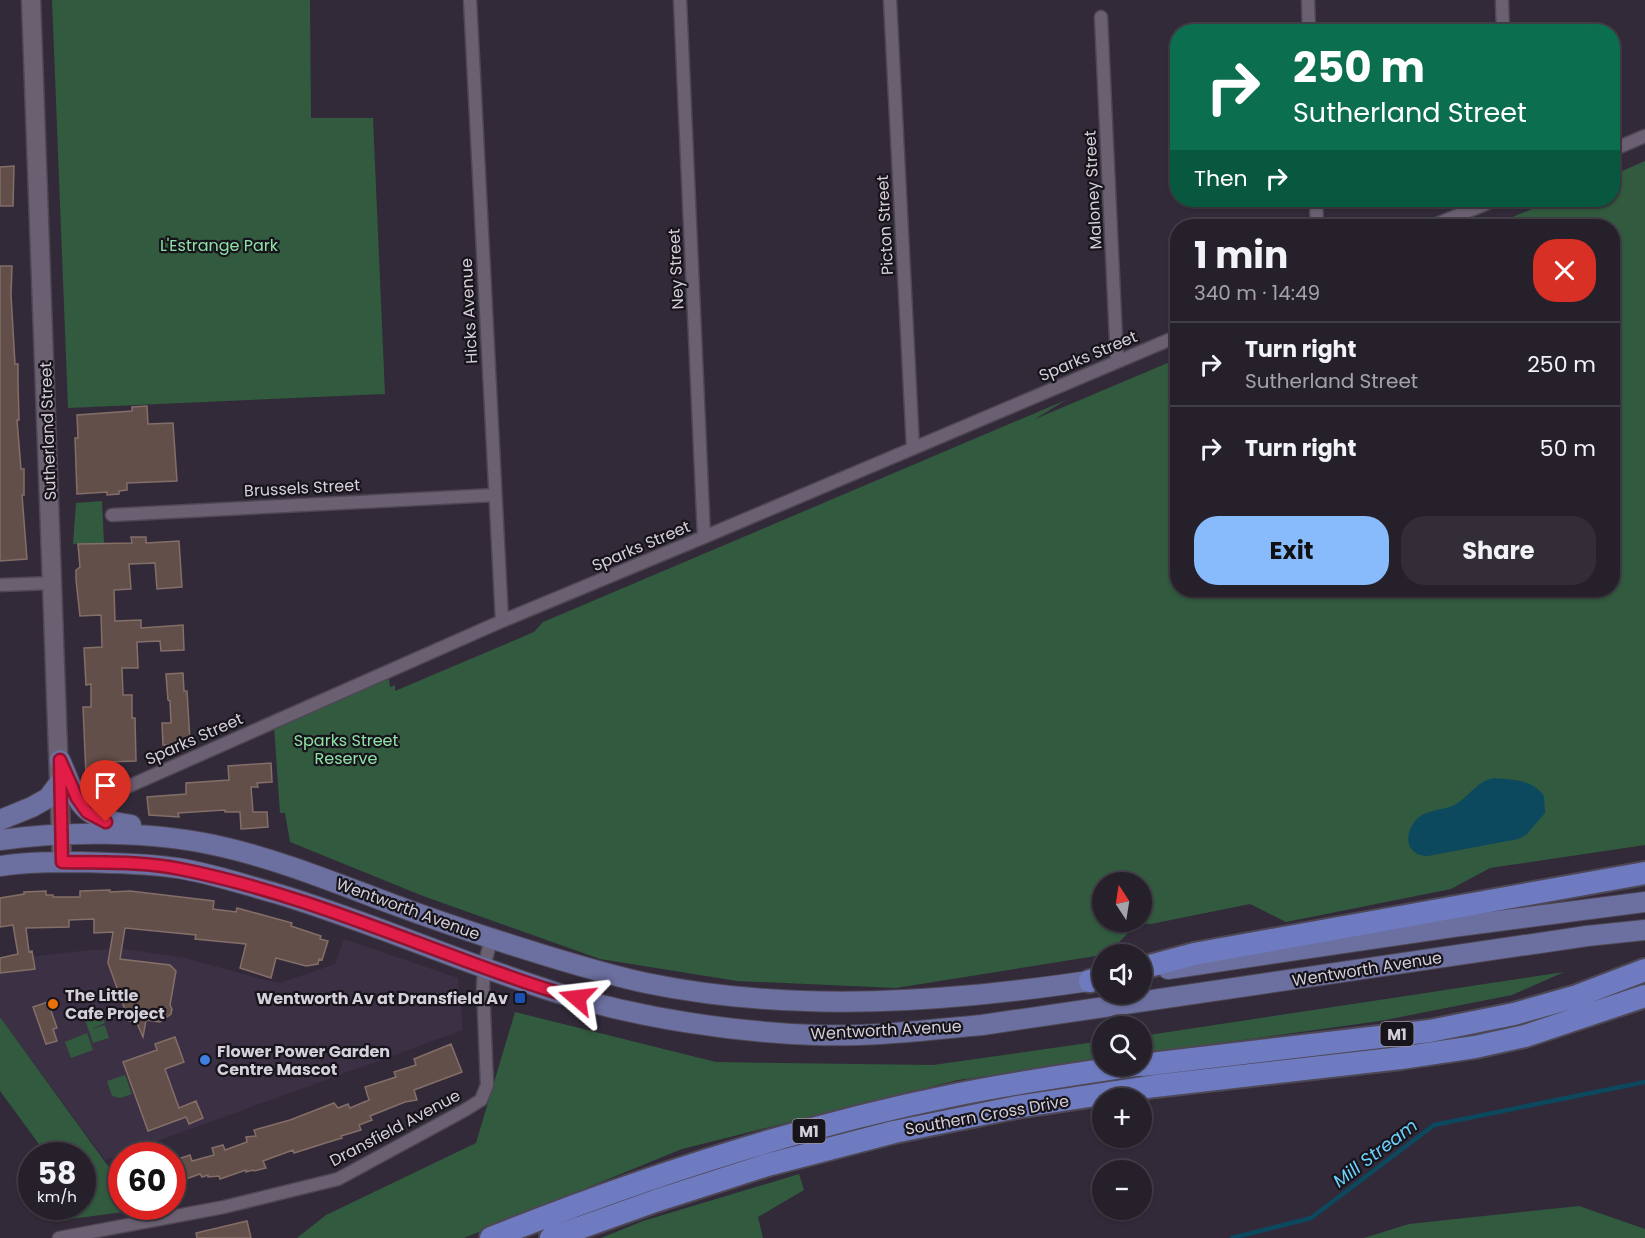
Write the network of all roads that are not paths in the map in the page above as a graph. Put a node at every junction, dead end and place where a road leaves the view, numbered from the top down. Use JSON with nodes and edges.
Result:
{"nodes":[{"id":1,"x":31,"y":0,"type":"edge"},
{"id":2,"x":470,"y":0,"type":"edge"},
{"id":3,"x":680,"y":0,"type":"edge"},
{"id":4,"x":890,"y":0,"type":"edge"},
{"id":5,"x":1308,"y":0,"type":"edge"},
{"id":6,"x":1502,"y":0,"type":"edge"},
{"id":7,"x":1101,"y":17,"type":"dead end"},
{"id":8,"x":1309,"y":24,"type":"edge"},
{"id":9,"x":1503,"y":24,"type":"edge"},
{"id":10,"x":1645,"y":136,"type":"edge"},
{"id":11,"x":1620,"y":147,"type":"edge"},
{"id":12,"x":1478,"y":207,"type":"edge"},
{"id":13,"x":1449,"y":219,"type":"edge"},
{"id":14,"x":1170,"y":339,"type":"edge"},
{"id":15,"x":1117,"y":361,"type":"junction"},
{"id":16,"x":913,"y":448,"type":"junction"},
{"id":17,"x":495,"y":495,"type":"junction"},
{"id":18,"x":112,"y":515,"type":"dead end"},
{"id":19,"x":704,"y":537,"type":"junction"},
{"id":20,"x":53,"y":583,"type":"junction"},
{"id":21,"x":0,"y":585,"type":"edge"},
{"id":22,"x":502,"y":621,"type":"junction"},
{"id":23,"x":60,"y":760,"type":"junction"},
{"id":24,"x":60,"y":782,"type":"junction"},
{"id":25,"x":118,"y":791,"type":"dead end"},
{"id":26,"x":0,"y":820,"type":"edge"},
{"id":27,"x":62,"y":835,"type":"junction"},
{"id":28,"x":180,"y":838,"type":"junction"},
{"id":29,"x":0,"y":840,"type":"edge"},
{"id":30,"x":62,"y":862,"type":"junction"},
{"id":31,"x":0,"y":866,"type":"edge"},
{"id":32,"x":1645,"y":873,"type":"edge"},
{"id":33,"x":1645,"y":902,"type":"edge"},
{"id":34,"x":1645,"y":930,"type":"edge"},
{"id":35,"x":491,"y":939,"type":"junction"},
{"id":36,"x":1152,"y":965,"type":"edge"},
{"id":37,"x":484,"y":967,"type":"junction"},
{"id":38,"x":1645,"y":970,"type":"edge"},
{"id":39,"x":1152,"y":972,"type":"edge"},
{"id":40,"x":1092,"y":980,"type":"edge"},
{"id":41,"x":1645,"y":996,"type":"edge"},
{"id":42,"x":1152,"y":1063,"type":"edge"},
{"id":43,"x":1092,"y":1072,"type":"edge"},
{"id":44,"x":59,"y":1238,"type":"edge"},
{"id":45,"x":491,"y":1238,"type":"edge"},
{"id":46,"x":551,"y":1238,"type":"edge"}],
"edges":[{"from":1,"to":20,"type":"street","name":"Sutherland Street"},
{"from":2,"to":17,"type":"street","name":"Hicks Avenue"},
{"from":3,"to":19,"type":"street","name":"Ney Street"},
{"from":4,"to":16,"type":"street","name":"Picton Street"},
{"from":5,"to":8,"type":"street"},
{"from":6,"to":9,"type":"street"},
{"from":7,"to":15,"type":"street","name":"Maloney Street"},
{"from":10,"to":11,"type":"street"},
{"from":12,"to":13,"type":"street"},
{"from":14,"to":15,"type":"street","name":"Sparks Street"},
{"from":15,"to":16,"type":"street","name":"Sparks Street"},
{"from":16,"to":19,"type":"street","name":"Sparks Street"},
{"from":17,"to":18,"type":"street","name":"Brussels Street"},
{"from":17,"to":22,"type":"street","name":"Hicks Avenue"},
{"from":19,"to":22,"type":"street","name":"Sparks Street"},
{"from":20,"to":21,"type":"street"},
{"from":20,"to":23,"type":"street","name":"Sutherland Street"},
{"from":22,"to":25,"type":"street","name":"Sparks Street"},
{"from":23,"to":24,"type":"street","name":"Sutherland Street"},
{"from":23,"to":28,"type":"main road"},
{"from":24,"to":26,"type":"main road"},
{"from":24,"to":27,"type":"street","name":"Sutherland Street"},
{"from":27,"to":28,"type":"main road","name":"Wentworth Avenue"},
{"from":27,"to":29,"type":"main road","name":"Wentworth Avenue"},
{"from":27,"to":30,"type":"street","name":"Sutherland Street"},
{"from":28,"to":35,"type":"main road","name":"Wentworth Avenue"},
{"from":30,"to":31,"type":"main road","name":"Wentworth Avenue"},
{"from":30,"to":37,"type":"main road","name":"Wentworth Avenue"},
{"from":32,"to":36,"type":"highway"},
{"from":33,"to":39,"type":"main road","name":"Wentworth Avenue"},
{"from":34,"to":37,"type":"main road","name":"Wentworth Avenue"},
{"from":35,"to":37,"type":"street","name":"Dransfield Avenue"},
{"from":35,"to":40,"type":"main road","name":"Wentworth Avenue"},
{"from":37,"to":44,"type":"street","name":"Dransfield Avenue"},
{"from":38,"to":42,"type":"highway","name":"Southern Cross Drive","number":"M1"},
{"from":41,"to":46,"type":"highway","name":"Southern Cross Drive","number":"M1"},
{"from":43,"to":45,"type":"highway","name":"Southern Cross Drive","number":"M1"}]}
